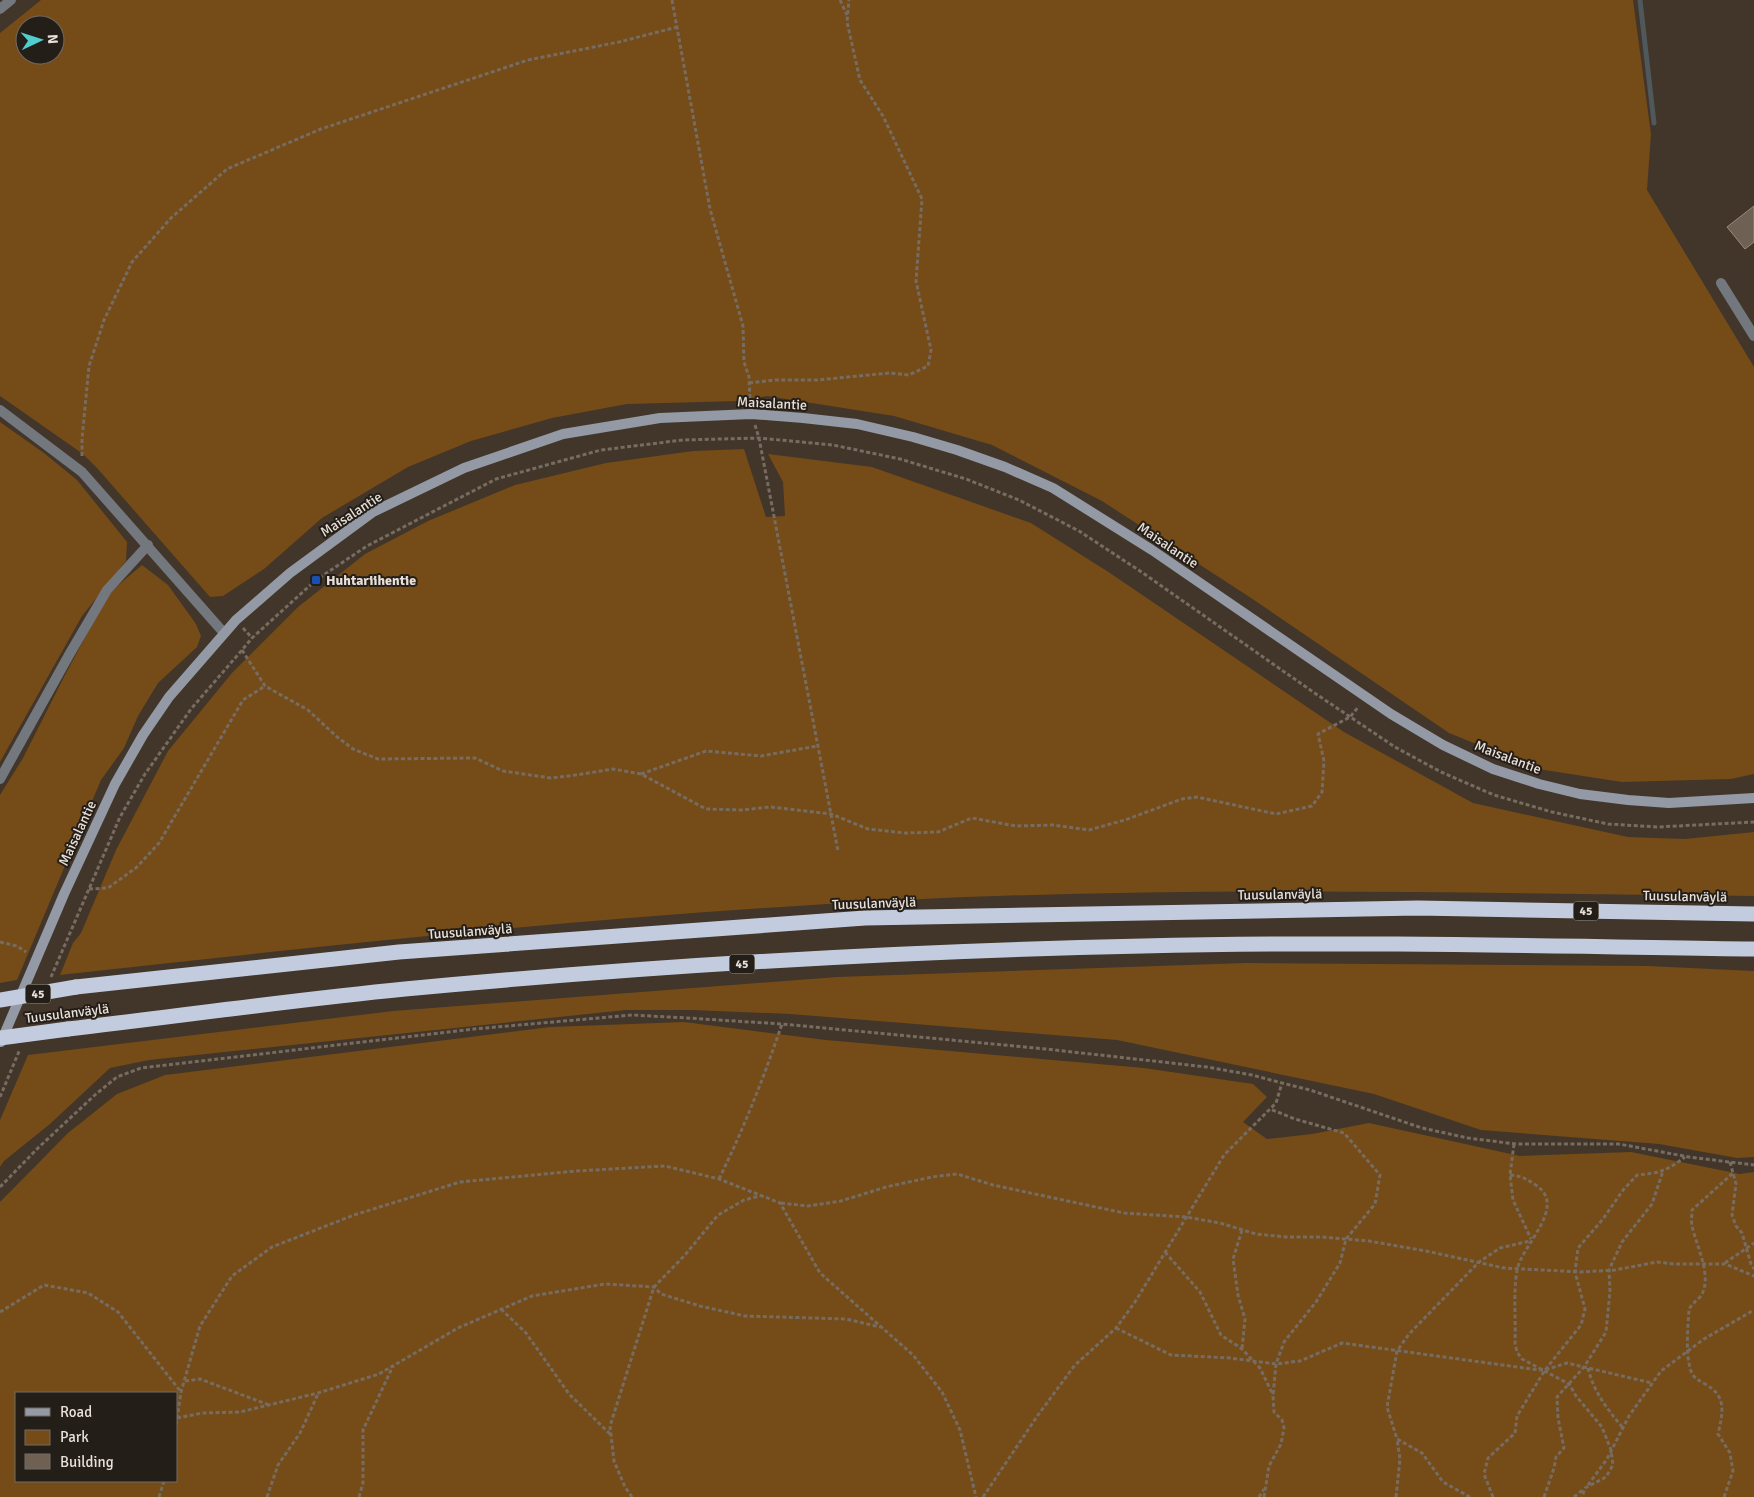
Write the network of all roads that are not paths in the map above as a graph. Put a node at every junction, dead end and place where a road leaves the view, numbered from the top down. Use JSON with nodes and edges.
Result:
{"nodes":[{"id":1,"x":11,"y":0,"type":"edge"},
{"id":2,"x":0,"y":9,"type":"edge"},
{"id":3,"x":1721,"y":283,"type":"dead end"},
{"id":4,"x":1754,"y":336,"type":"edge"},
{"id":5,"x":0,"y":410,"type":"edge"},
{"id":6,"x":148,"y":545,"type":"junction"},
{"id":7,"x":224,"y":633,"type":"junction"},
{"id":8,"x":0,"y":779,"type":"edge"},
{"id":9,"x":1754,"y":798,"type":"edge"},
{"id":10,"x":1754,"y":914,"type":"edge"},
{"id":11,"x":1754,"y":949,"type":"edge"},
{"id":12,"x":0,"y":1000,"type":"edge"},
{"id":13,"x":0,"y":1038,"type":"edge"},
{"id":14,"x":0,"y":1045,"type":"edge"}],
"edges":[{"from":1,"to":2,"type":"street"},
{"from":3,"to":4,"type":"street"},
{"from":5,"to":6,"type":"street"},
{"from":6,"to":7,"type":"street"},
{"from":6,"to":8,"type":"street"},
{"from":7,"to":9,"type":"main road","name":"Maisalantie"},
{"from":7,"to":14,"type":"main road","name":"Maisalantie"},
{"from":10,"to":12,"type":"highway","name":"Tuusulanväylä","number":"45","bridge":true},
{"from":11,"to":13,"type":"highway","name":"Tuusulanväylä","number":"45","bridge":true}]}
